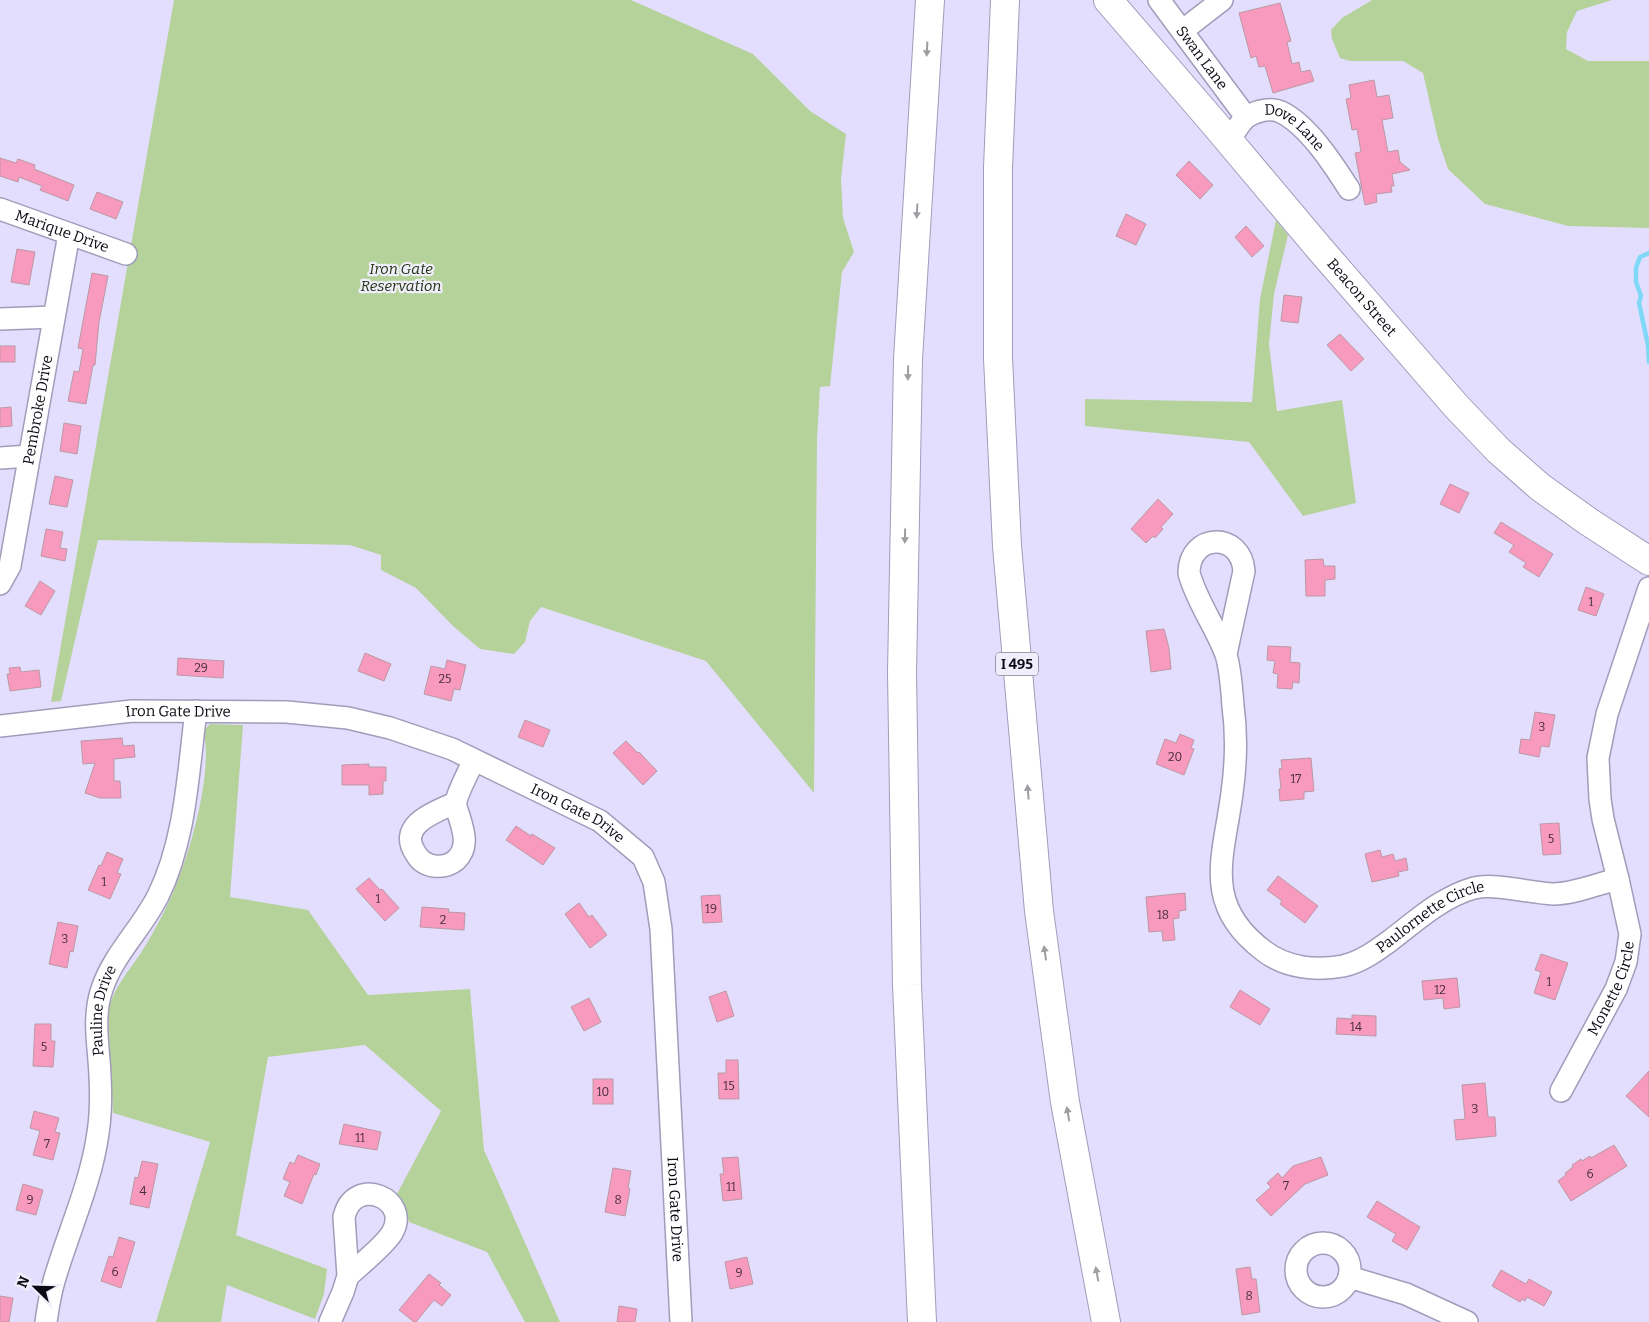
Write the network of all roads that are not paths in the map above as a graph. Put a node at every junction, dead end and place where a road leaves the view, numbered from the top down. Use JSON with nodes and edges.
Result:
{"nodes":[{"id":1,"x":930,"y":0,"type":"edge"},
{"id":2,"x":1005,"y":0,"type":"edge"},
{"id":3,"x":1108,"y":0,"type":"edge"},
{"id":4,"x":1159,"y":0,"type":"edge"},
{"id":5,"x":1222,"y":0,"type":"edge"},
{"id":6,"x":1182,"y":31,"type":"junction"},
{"id":7,"x":1246,"y":117,"type":"junction"},
{"id":8,"x":1229,"y":141,"type":"junction"},
{"id":9,"x":1349,"y":188,"type":"dead end"},
{"id":10,"x":0,"y":209,"type":"edge"},
{"id":11,"x":69,"y":234,"type":"junction"},
{"id":12,"x":126,"y":254,"type":"dead end"},
{"id":13,"x":54,"y":318,"type":"junction"},
{"id":14,"x":0,"y":319,"type":"edge"},
{"id":15,"x":29,"y":456,"type":"junction"},
{"id":16,"x":0,"y":458,"type":"edge"},
{"id":17,"x":1649,"y":561,"type":"edge"},
{"id":18,"x":0,"y":584,"type":"edge"},
{"id":19,"x":1649,"y":588,"type":"edge"},
{"id":20,"x":1226,"y":654,"type":"dead end"},
{"id":21,"x":196,"y":711,"type":"junction"},
{"id":22,"x":0,"y":726,"type":"edge"},
{"id":23,"x":474,"y":760,"type":"junction"},
{"id":24,"x":455,"y":803,"type":"dead end"},
{"id":25,"x":1618,"y":879,"type":"junction"},
{"id":26,"x":1561,"y":1091,"type":"dead end"},
{"id":27,"x":348,"y":1276,"type":"dead end"},
{"id":28,"x":1349,"y":1277,"type":"dead end"},
{"id":29,"x":46,"y":1322,"type":"edge"},
{"id":30,"x":330,"y":1322,"type":"edge"},
{"id":31,"x":681,"y":1322,"type":"edge"},
{"id":32,"x":922,"y":1322,"type":"edge"},
{"id":33,"x":1106,"y":1322,"type":"edge"},
{"id":34,"x":1467,"y":1322,"type":"edge"}],
"edges":[{"from":1,"to":32,"type":"main road","one_way":true},
{"from":33,"to":2,"type":"main road","number":"I 495","one_way":true},
{"from":3,"to":8,"type":"main road","name":"Beacon Street"},
{"from":4,"to":6,"type":"street","name":"Swan Lane"},
{"from":5,"to":6,"type":"street"},
{"from":6,"to":7,"type":"street","name":"Swan Lane"},
{"from":7,"to":8,"type":"street","name":"Dove Lane"},
{"from":7,"to":9,"type":"street","name":"Dove Lane"},
{"from":8,"to":17,"type":"main road","name":"Beacon Street"},
{"from":10,"to":11,"type":"street","name":"Marique Drive"},
{"from":11,"to":12,"type":"street","name":"Marique Drive"},
{"from":11,"to":13,"type":"street","name":"Pembroke Drive"},
{"from":13,"to":14,"type":"street"},
{"from":13,"to":15,"type":"street","name":"Pembroke Drive"},
{"from":15,"to":16,"type":"street"},
{"from":15,"to":18,"type":"street","name":"Pembroke Drive"},
{"from":19,"to":25,"type":"street"},
{"from":20,"to":25,"type":"street","name":"Paulornette Circle"},
{"from":21,"to":22,"type":"street","name":"Iron Gate Drive"},
{"from":21,"to":23,"type":"street","name":"Iron Gate Drive"},
{"from":21,"to":29,"type":"street","name":"Pauline Drive"},
{"from":23,"to":24,"type":"street"},
{"from":23,"to":31,"type":"street","name":"Iron Gate Drive"},
{"from":25,"to":26,"type":"street","name":"Monette Circle"},
{"from":27,"to":30,"type":"street"},
{"from":28,"to":34,"type":"street"}]}
